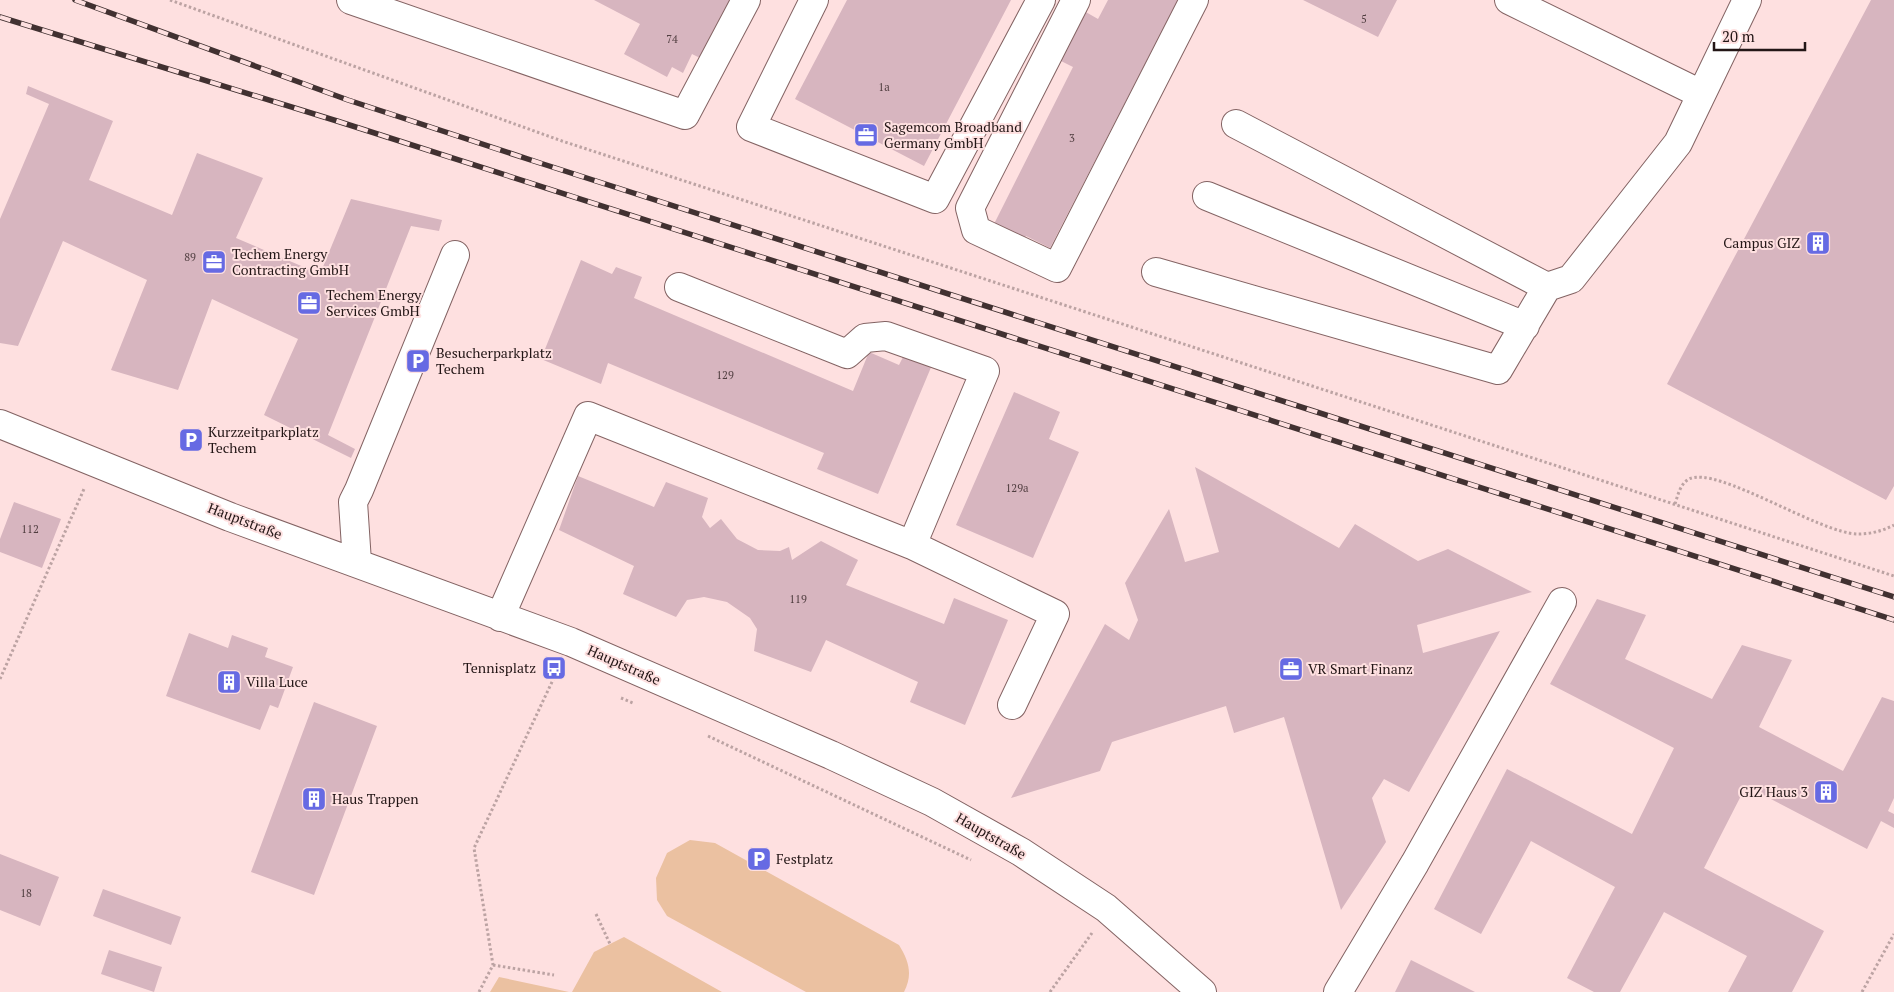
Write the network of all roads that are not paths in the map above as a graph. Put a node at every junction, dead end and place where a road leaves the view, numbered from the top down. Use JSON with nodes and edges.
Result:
{"nodes":[{"id":1,"x":351,"y":0,"type":"edge"},
{"id":2,"x":746,"y":0,"type":"edge"},
{"id":3,"x":814,"y":0,"type":"edge"},
{"id":4,"x":1041,"y":0,"type":"edge"},
{"id":5,"x":1076,"y":0,"type":"edge"},
{"id":6,"x":1194,"y":0,"type":"edge"},
{"id":7,"x":1509,"y":0,"type":"edge"},
{"id":8,"x":1747,"y":0,"type":"edge"},
{"id":9,"x":1701,"y":94,"type":"junction"},
{"id":10,"x":1236,"y":124,"type":"dead end"},
{"id":11,"x":1207,"y":196,"type":"dead end"},
{"id":12,"x":455,"y":256,"type":"dead end"},
{"id":13,"x":1156,"y":272,"type":"dead end"},
{"id":14,"x":679,"y":287,"type":"dead end"},
{"id":15,"x":1547,"y":287,"type":"junction"},
{"id":16,"x":1525,"y":326,"type":"junction"},
{"id":17,"x":0,"y":424,"type":"edge"},
{"id":18,"x":912,"y":545,"type":"junction"},
{"id":19,"x":357,"y":562,"type":"junction"},
{"id":20,"x":1562,"y":602,"type":"dead end"},
{"id":21,"x":500,"y":618,"type":"junction"},
{"id":22,"x":1012,"y":705,"type":"dead end"},
{"id":23,"x":1202,"y":992,"type":"edge"},
{"id":24,"x":1338,"y":992,"type":"edge"}],
"edges":[{"from":1,"to":2,"type":"street"},
{"from":3,"to":4,"type":"street"},
{"from":5,"to":6,"type":"street"},
{"from":7,"to":9,"type":"street"},
{"from":8,"to":9,"type":"street"},
{"from":9,"to":15,"type":"street"},
{"from":10,"to":15,"type":"street"},
{"from":11,"to":16,"type":"street"},
{"from":12,"to":19,"type":"street"},
{"from":13,"to":16,"type":"street"},
{"from":14,"to":18,"type":"street"},
{"from":15,"to":16,"type":"street"},
{"from":17,"to":19,"type":"street","name":"Hauptstraße"},
{"from":18,"to":21,"type":"street"},
{"from":18,"to":22,"type":"street"},
{"from":19,"to":21,"type":"street","name":"Hauptstraße"},
{"from":20,"to":24,"type":"street"},
{"from":21,"to":23,"type":"street","name":"Hauptstraße"}]}
